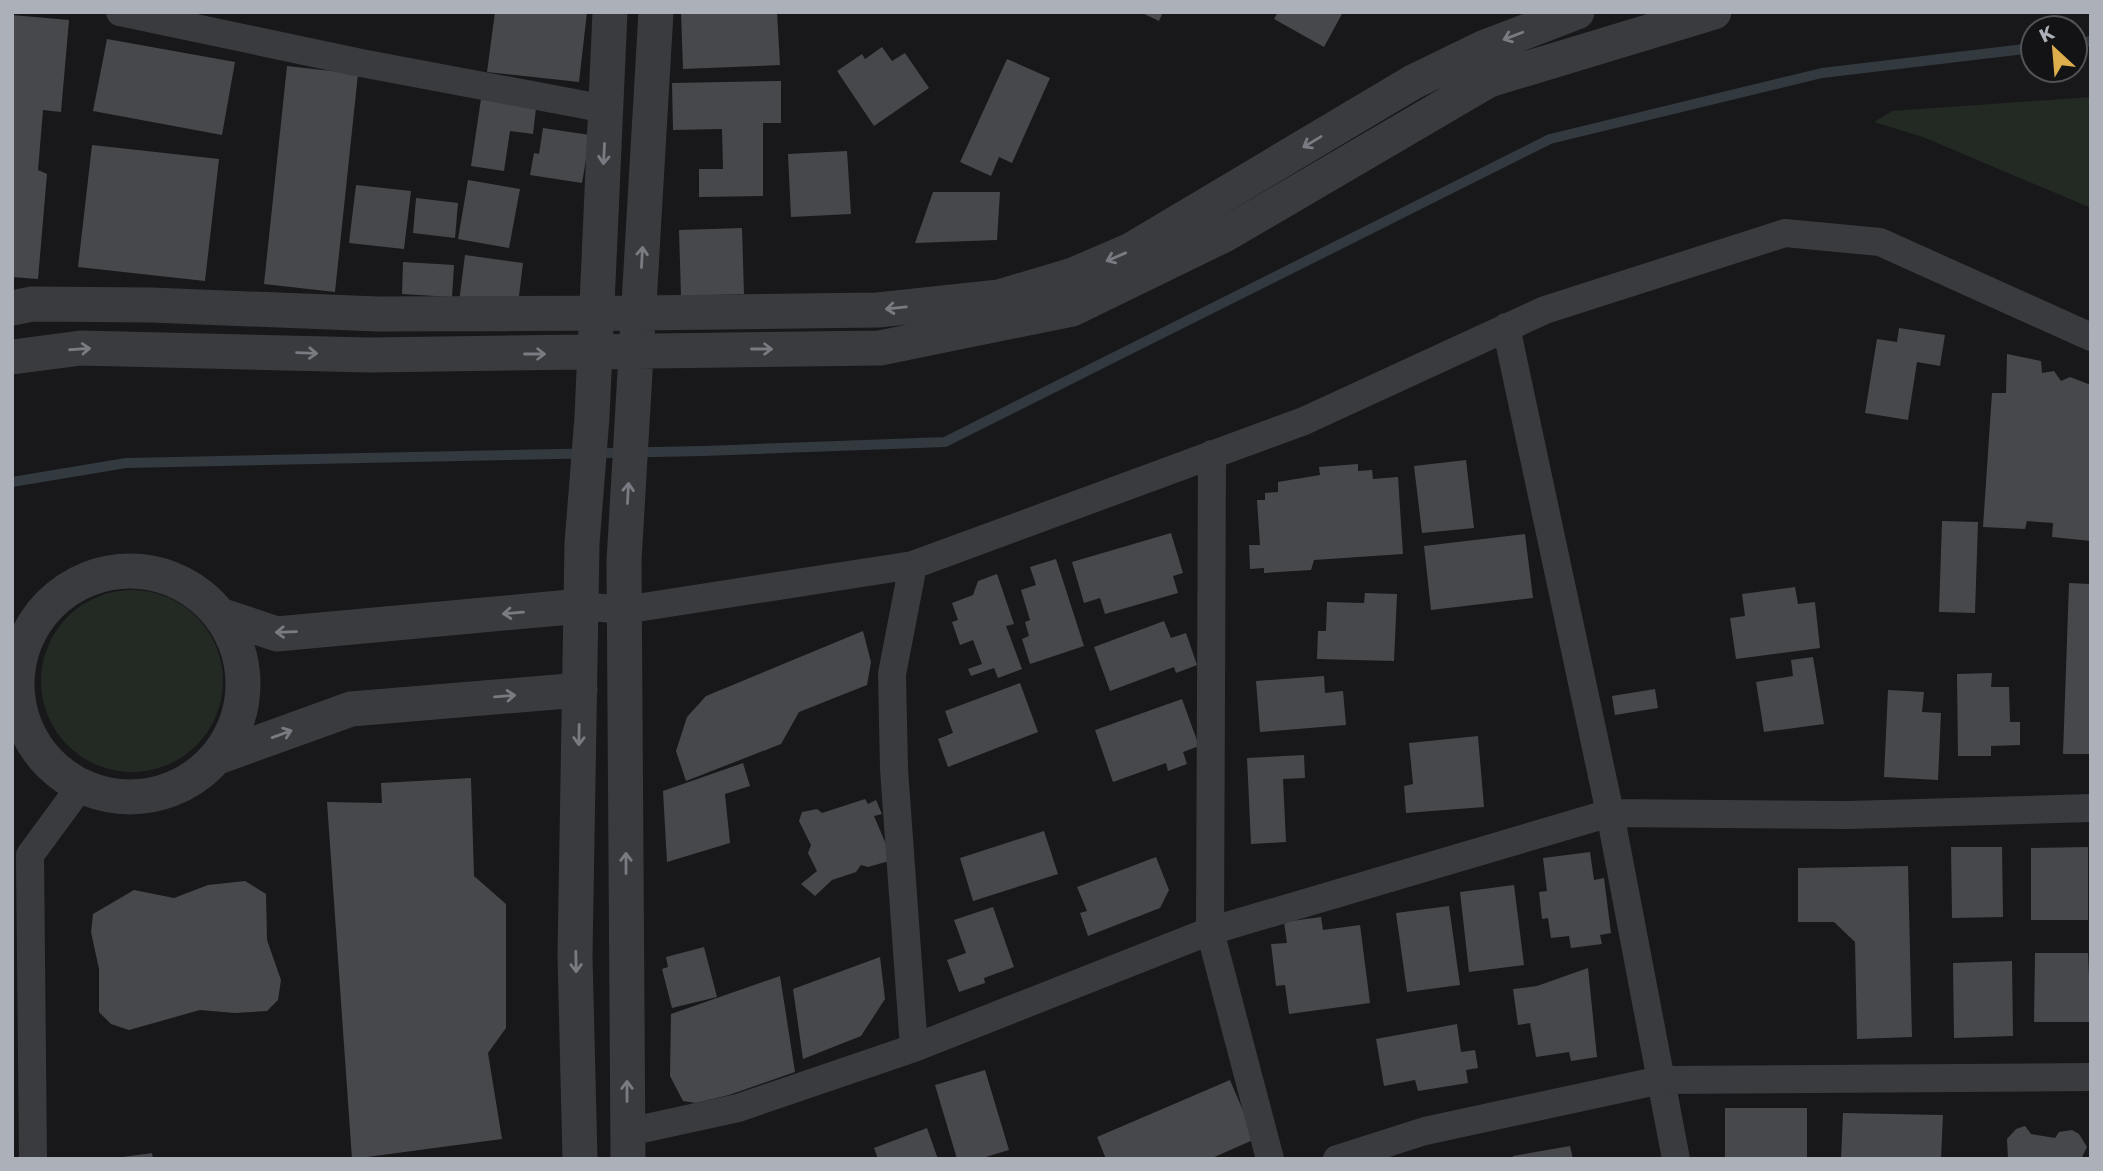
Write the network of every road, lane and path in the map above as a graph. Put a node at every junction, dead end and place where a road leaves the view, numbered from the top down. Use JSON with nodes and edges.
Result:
{"nodes":[{"id":1,"x":120,"y":12,"type":"edge"},
{"id":2,"x":610,"y":12,"type":"edge"},
{"id":3,"x":656,"y":12,"type":"edge"},
{"id":4,"x":1577,"y":12,"type":"edge"},
{"id":5,"x":1714,"y":12,"type":"edge"},
{"id":6,"x":606,"y":109,"type":"junction"},
{"id":7,"x":12,"y":308,"type":"edge"},
{"id":8,"x":597,"y":313,"type":"junction"},
{"id":9,"x":639,"y":313,"type":"junction"},
{"id":10,"x":1506,"y":327,"type":"junction"},
{"id":11,"x":2091,"y":337,"type":"edge"},
{"id":12,"x":637,"y":349,"type":"junction"},
{"id":13,"x":595,"y":353,"type":"junction"},
{"id":14,"x":12,"y":357,"type":"edge"},
{"id":15,"x":1212,"y":454,"type":"junction"},
{"id":16,"x":913,"y":565,"type":"junction"},
{"id":17,"x":581,"y":606,"type":"junction"},
{"id":18,"x":624,"y":610,"type":"junction"},
{"id":19,"x":223,"y":617,"type":"junction"},
{"id":20,"x":22,"y":630,"type":"edge"},
{"id":21,"x":580,"y":690,"type":"junction"},
{"id":22,"x":12,"y":750,"type":"edge"},
{"id":23,"x":218,"y":757,"type":"junction"},
{"id":24,"x":50,"y":765,"type":"junction"},
{"id":25,"x":80,"y":787,"type":"junction"},
{"id":26,"x":2091,"y":808,"type":"edge"},
{"id":27,"x":1610,"y":813,"type":"junction"},
{"id":28,"x":21,"y":856,"type":"edge"},
{"id":29,"x":1210,"y":931,"type":"junction"},
{"id":30,"x":914,"y":1048,"type":"junction"},
{"id":31,"x":2091,"y":1077,"type":"edge"},
{"id":32,"x":1661,"y":1080,"type":"junction"},
{"id":33,"x":628,"y":1145,"type":"edge"},
{"id":34,"x":33,"y":1159,"type":"edge"},
{"id":35,"x":580,"y":1159,"type":"edge"},
{"id":36,"x":1270,"y":1159,"type":"edge"},
{"id":37,"x":1337,"y":1159,"type":"edge"},
{"id":38,"x":1676,"y":1159,"type":"edge"}],
"edges":[{"from":1,"to":6,"type":"street"},
{"from":2,"to":6,"type":"street"},
{"from":9,"to":3,"type":"street","one_way":true},
{"from":4,"to":9,"type":"street","one_way":true},
{"from":12,"to":5,"type":"street","one_way":true},
{"from":6,"to":8,"type":"street","one_way":true},
{"from":7,"to":8,"type":"street"},
{"from":8,"to":9,"type":"street"},
{"from":8,"to":13,"type":"street"},
{"from":9,"to":12,"type":"street"},
{"from":10,"to":11,"type":"street"},
{"from":10,"to":15,"type":"street"},
{"from":10,"to":27,"type":"street"},
{"from":12,"to":13,"type":"street"},
{"from":18,"to":12,"type":"street","one_way":true},
{"from":14,"to":13,"type":"street","one_way":true},
{"from":13,"to":17,"type":"street"},
{"from":15,"to":16,"type":"street"},
{"from":15,"to":29,"type":"street"},
{"from":16,"to":18,"type":"street"},
{"from":16,"to":30,"type":"street"},
{"from":17,"to":18,"type":"street"},
{"from":17,"to":19,"type":"street","one_way":true},
{"from":17,"to":21,"type":"street"},
{"from":33,"to":18,"type":"street","one_way":true},
{"from":19,"to":20,"type":"street"},
{"from":19,"to":23,"type":"street"},
{"from":20,"to":24,"type":"street"},
{"from":23,"to":21,"type":"street","one_way":true},
{"from":21,"to":35,"type":"street","one_way":true},
{"from":22,"to":24,"type":"street"},
{"from":23,"to":25,"type":"street"},
{"from":24,"to":25,"type":"street"},
{"from":25,"to":28,"type":"street"},
{"from":26,"to":27,"type":"street"},
{"from":27,"to":29,"type":"street"},
{"from":27,"to":32,"type":"street"},
{"from":28,"to":34,"type":"street"},
{"from":29,"to":30,"type":"street"},
{"from":29,"to":36,"type":"street"},
{"from":30,"to":33,"type":"street"},
{"from":31,"to":32,"type":"street"},
{"from":32,"to":37,"type":"street"},
{"from":32,"to":38,"type":"street"}]}
